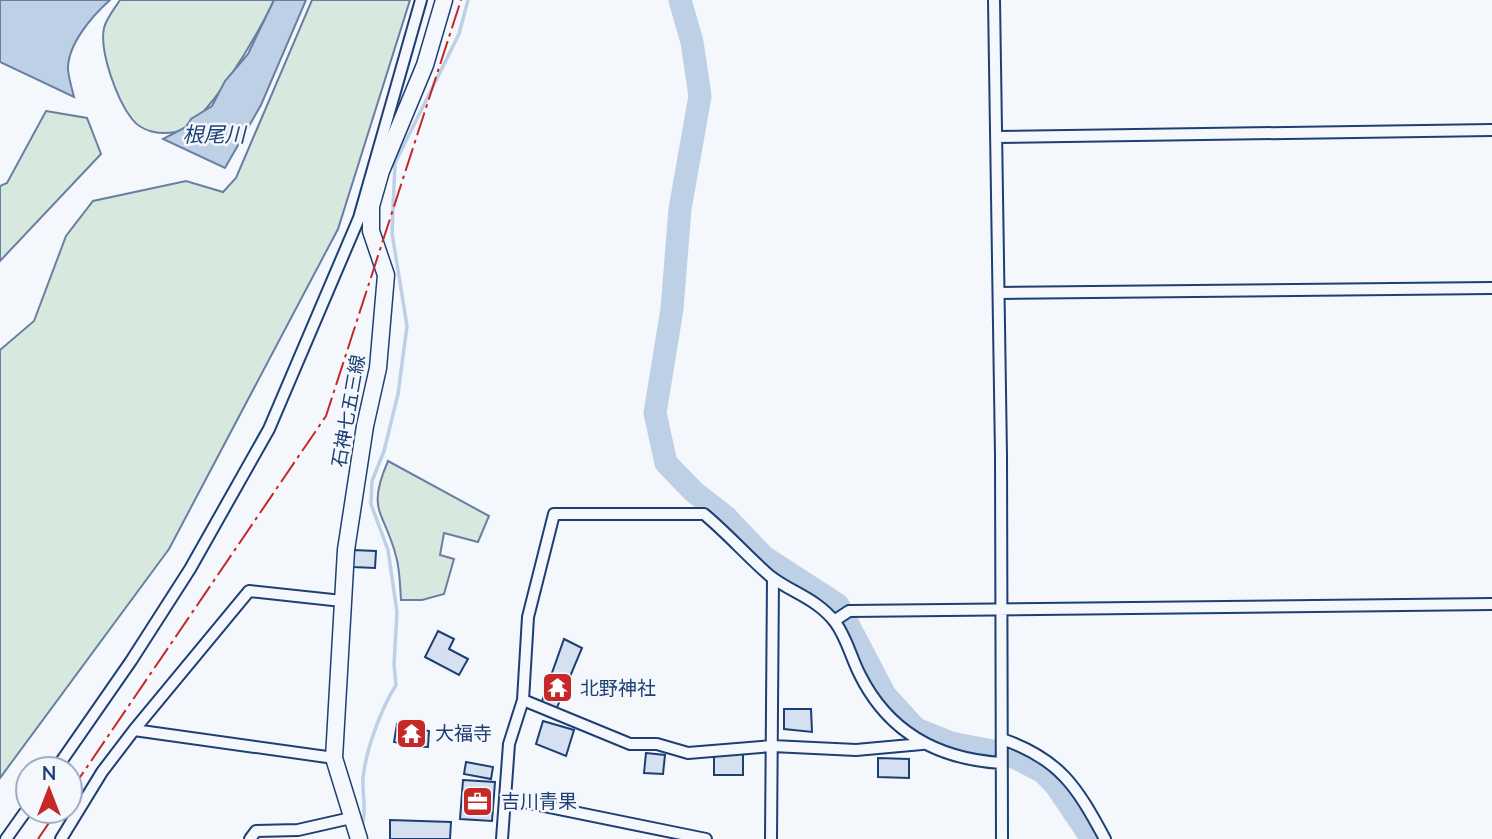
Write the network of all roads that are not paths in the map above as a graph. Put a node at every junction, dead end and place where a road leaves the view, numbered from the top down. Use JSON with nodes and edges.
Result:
{"nodes":[{"id":1,"x":421,"y":0,"type":"edge"},
{"id":2,"x":444,"y":0,"type":"edge"},
{"id":3,"x":995,"y":0,"type":"edge"},
{"id":4,"x":1492,"y":130,"type":"edge"},
{"id":5,"x":997,"y":137,"type":"junction"},
{"id":6,"x":1492,"y":288,"type":"edge"},
{"id":7,"x":999,"y":293,"type":"junction"},
{"id":8,"x":773,"y":578,"type":"junction"},
{"id":9,"x":342,"y":601,"type":"junction"},
{"id":10,"x":1492,"y":604,"type":"edge"},
{"id":11,"x":999,"y":610,"type":"junction"},
{"id":12,"x":836,"y":620,"type":"junction"},
{"id":13,"x":523,"y":700,"type":"junction"},
{"id":14,"x":134,"y":730,"type":"junction"},
{"id":15,"x":1002,"y":739,"type":"junction"},
{"id":16,"x":922,"y":744,"type":"junction"},
{"id":17,"x":772,"y":746,"type":"junction"},
{"id":18,"x":66,"y":755,"type":"edge"},
{"id":19,"x":334,"y":758,"type":"junction"},
{"id":20,"x":1001,"y":763,"type":"junction"},
{"id":21,"x":505,"y":798,"type":"junction"},
{"id":22,"x":351,"y":818,"type":"junction"},
{"id":23,"x":61,"y":839,"type":"edge"},
{"id":24,"x":250,"y":839,"type":"edge"},
{"id":25,"x":359,"y":839,"type":"edge"},
{"id":26,"x":502,"y":839,"type":"edge"},
{"id":27,"x":706,"y":839,"type":"edge"},
{"id":28,"x":771,"y":839,"type":"edge"},
{"id":29,"x":1002,"y":839,"type":"edge"},
{"id":30,"x":1105,"y":839,"type":"edge"}],
"edges":[{"from":1,"to":18,"type":"street"},
{"from":2,"to":9,"type":"main road","name":"石神七五三線"},
{"from":3,"to":5,"type":"street"},
{"from":4,"to":5,"type":"street"},
{"from":5,"to":7,"type":"street"},
{"from":6,"to":7,"type":"street"},
{"from":7,"to":11,"type":"street"},
{"from":8,"to":12,"type":"street"},
{"from":8,"to":13,"type":"street"},
{"from":8,"to":17,"type":"street"},
{"from":9,"to":14,"type":"street"},
{"from":9,"to":19,"type":"main road","name":"石神七五三線"},
{"from":10,"to":11,"type":"street"},
{"from":11,"to":12,"type":"street"},
{"from":11,"to":15,"type":"street"},
{"from":12,"to":16,"type":"street"},
{"from":13,"to":17,"type":"street"},
{"from":13,"to":21,"type":"street"},
{"from":14,"to":19,"type":"street"},
{"from":14,"to":23,"type":"street"},
{"from":15,"to":20,"type":"street"},
{"from":15,"to":30,"type":"street"},
{"from":16,"to":17,"type":"street"},
{"from":16,"to":20,"type":"street"},
{"from":17,"to":28,"type":"street"},
{"from":19,"to":22,"type":"main road","name":"石神七五三線"},
{"from":20,"to":29,"type":"street"},
{"from":21,"to":26,"type":"street"},
{"from":21,"to":27,"type":"street"},
{"from":22,"to":24,"type":"street"},
{"from":22,"to":25,"type":"main road","name":"石神七五三線"}]}
